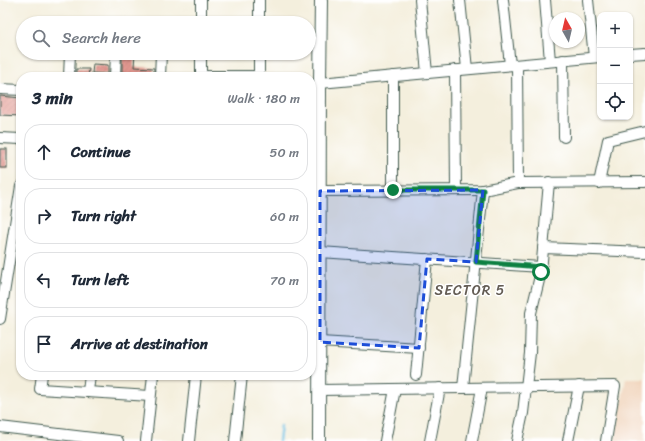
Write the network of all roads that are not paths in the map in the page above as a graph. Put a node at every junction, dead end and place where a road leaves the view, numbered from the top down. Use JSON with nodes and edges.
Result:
{"nodes":[{"id":1,"x":201,"y":0,"type":"edge"},
{"id":2,"x":259,"y":0,"type":"edge"},
{"id":3,"x":321,"y":0,"type":"edge"},
{"id":4,"x":420,"y":0,"type":"edge"},
{"id":5,"x":460,"y":0,"type":"edge"},
{"id":6,"x":503,"y":0,"type":"edge"},
{"id":7,"x":545,"y":0,"type":"edge"},
{"id":8,"x":588,"y":0,"type":"edge"},
{"id":9,"x":201,"y":16,"type":"edge"},
{"id":10,"x":259,"y":16,"type":"edge"},
{"id":11,"x":645,"y":53,"type":"edge"},
{"id":12,"x":633,"y":54,"type":"edge"},
{"id":13,"x":597,"y":57,"type":"edge"},
{"id":14,"x":70,"y":60,"type":"edge"},
{"id":15,"x":116,"y":60,"type":"edge"},
{"id":16,"x":161,"y":60,"type":"edge"},
{"id":17,"x":201,"y":60,"type":"edge"},
{"id":18,"x":259,"y":60,"type":"edge"},
{"id":19,"x":563,"y":60,"type":"junction"},
{"id":20,"x":550,"y":62,"type":"junction"},
{"id":21,"x":513,"y":65,"type":"junction"},
{"id":22,"x":467,"y":69,"type":"junction"},
{"id":23,"x":456,"y":70,"type":"junction"},
{"id":24,"x":69,"y":72,"type":"edge"},
{"id":25,"x":115,"y":72,"type":"edge"},
{"id":26,"x":160,"y":72,"type":"edge"},
{"id":27,"x":201,"y":72,"type":"edge"},
{"id":28,"x":260,"y":72,"type":"edge"},
{"id":29,"x":427,"y":73,"type":"junction"},
{"id":30,"x":393,"y":76,"type":"junction"},
{"id":31,"x":320,"y":83,"type":"junction"},
{"id":32,"x":0,"y":89,"type":"edge"},
{"id":33,"x":16,"y":90,"type":"edge"},
{"id":34,"x":645,"y":131,"type":"edge"},
{"id":35,"x":564,"y":137,"type":"dead end"},
{"id":36,"x":0,"y":138,"type":"edge"},
{"id":37,"x":16,"y":139,"type":"edge"},
{"id":38,"x":316,"y":149,"type":"edge"},
{"id":39,"x":316,"y":170,"type":"edge"},
{"id":40,"x":549,"y":182,"type":"junction"},
{"id":41,"x":645,"y":182,"type":"edge"},
{"id":42,"x":599,"y":183,"type":"junction"},
{"id":43,"x":518,"y":184,"type":"junction"},
{"id":44,"x":393,"y":190,"type":"junction"},
{"id":45,"x":456,"y":190,"type":"junction"},
{"id":46,"x":483,"y":190,"type":"junction"},
{"id":47,"x":320,"y":191,"type":"junction"},
{"id":48,"x":16,"y":218,"type":"edge"},
{"id":49,"x":543,"y":248,"type":"junction"},
{"id":50,"x":320,"y":252,"type":"junction"},
{"id":51,"x":645,"y":252,"type":"edge"},
{"id":52,"x":427,"y":259,"type":"junction"},
{"id":53,"x":476,"y":262,"type":"junction"},
{"id":54,"x":541,"y":267,"type":"junction"},
{"id":55,"x":316,"y":274,"type":"edge"},
{"id":56,"x":316,"y":317,"type":"edge"},
{"id":57,"x":0,"y":320,"type":"edge"},
{"id":58,"x":320,"y":342,"type":"junction"},
{"id":59,"x":419,"y":348,"type":"junction"},
{"id":60,"x":316,"y":355,"type":"edge"},
{"id":61,"x":316,"y":364,"type":"edge"},
{"id":62,"x":416,"y":375,"type":"dead end"},
{"id":63,"x":41,"y":380,"type":"edge"},
{"id":64,"x":89,"y":380,"type":"edge"},
{"id":65,"x":152,"y":380,"type":"edge"},
{"id":66,"x":195,"y":380,"type":"edge"},
{"id":67,"x":241,"y":380,"type":"edge"},
{"id":68,"x":578,"y":386,"type":"junction"},
{"id":69,"x":526,"y":387,"type":"junction"},
{"id":70,"x":440,"y":388,"type":"junction"},
{"id":71,"x":463,"y":388,"type":"junction"},
{"id":72,"x":482,"y":388,"type":"junction"},
{"id":73,"x":395,"y":389,"type":"junction"},
{"id":74,"x":320,"y":390,"type":"junction"},
{"id":75,"x":88,"y":391,"type":"junction"},
{"id":76,"x":150,"y":396,"type":"junction"},
{"id":77,"x":0,"y":427,"type":"edge"},
{"id":78,"x":118,"y":441,"type":"edge"},
{"id":79,"x":146,"y":441,"type":"edge"},
{"id":80,"x":189,"y":441,"type":"edge"},
{"id":81,"x":235,"y":441,"type":"edge"},
{"id":82,"x":319,"y":441,"type":"edge"},
{"id":83,"x":385,"y":441,"type":"edge"},
{"id":84,"x":430,"y":441,"type":"edge"},
{"id":85,"x":472,"y":441,"type":"edge"},
{"id":86,"x":517,"y":441,"type":"edge"},
{"id":87,"x":568,"y":441,"type":"edge"},
{"id":88,"x":606,"y":441,"type":"edge"}],
"edges":[{"from":1,"to":9,"type":"street"},
{"from":2,"to":10,"type":"street"},
{"from":3,"to":31,"type":"street"},
{"from":4,"to":29,"type":"street"},
{"from":5,"to":22,"type":"street"},
{"from":6,"to":21,"type":"street"},
{"from":7,"to":20,"type":"street"},
{"from":8,"to":13,"type":"street"},
{"from":11,"to":12,"type":"street"},
{"from":13,"to":19,"type":"street"},
{"from":14,"to":24,"type":"street"},
{"from":15,"to":25,"type":"street"},
{"from":16,"to":26,"type":"street"},
{"from":17,"to":27,"type":"street"},
{"from":18,"to":28,"type":"street"},
{"from":19,"to":20,"type":"street"},
{"from":19,"to":35,"type":"street"},
{"from":20,"to":21,"type":"street"},
{"from":21,"to":22,"type":"street"},
{"from":21,"to":43,"type":"street"},
{"from":22,"to":23,"type":"street"},
{"from":23,"to":29,"type":"street"},
{"from":23,"to":45,"type":"street"},
{"from":29,"to":30,"type":"street"},
{"from":30,"to":31,"type":"street"},
{"from":30,"to":44,"type":"street"},
{"from":31,"to":38,"type":"street"},
{"from":32,"to":33,"type":"street"},
{"from":34,"to":42,"type":"street"},
{"from":36,"to":37,"type":"street"},
{"from":39,"to":47,"type":"street"},
{"from":40,"to":42,"type":"street"},
{"from":40,"to":43,"type":"street"},
{"from":40,"to":49,"type":"street"},
{"from":41,"to":42,"type":"street"},
{"from":43,"to":46,"type":"street"},
{"from":44,"to":45,"type":"street"},
{"from":44,"to":47,"type":"street"},
{"from":45,"to":46,"type":"street"},
{"from":46,"to":53,"type":"street"},
{"from":47,"to":50,"type":"street"},
{"from":48,"to":57,"type":"street"},
{"from":49,"to":51,"type":"street"},
{"from":49,"to":54,"type":"street"},
{"from":50,"to":52,"type":"street"},
{"from":50,"to":55,"type":"street"},
{"from":52,"to":53,"type":"street"},
{"from":52,"to":59,"type":"street"},
{"from":53,"to":54,"type":"street"},
{"from":53,"to":71,"type":"street"},
{"from":54,"to":69,"type":"street"},
{"from":56,"to":58,"type":"street"},
{"from":58,"to":59,"type":"street"},
{"from":58,"to":60,"type":"street"},
{"from":59,"to":62,"type":"street"},
{"from":61,"to":74,"type":"street"},
{"from":63,"to":75,"type":"street"},
{"from":64,"to":75,"type":"street"},
{"from":65,"to":76,"type":"street"},
{"from":66,"to":80,"type":"street"},
{"from":67,"to":81,"type":"street"},
{"from":68,"to":69,"type":"street"},
{"from":68,"to":87,"type":"street"},
{"from":68,"to":88,"type":"street"},
{"from":69,"to":72,"type":"street"},
{"from":69,"to":86,"type":"street"},
{"from":70,"to":71,"type":"street"},
{"from":70,"to":73,"type":"street"},
{"from":70,"to":84,"type":"street"},
{"from":71,"to":72,"type":"street"},
{"from":72,"to":85,"type":"street"},
{"from":73,"to":74,"type":"street"},
{"from":73,"to":83,"type":"street"},
{"from":74,"to":82,"type":"street"},
{"from":75,"to":76,"type":"street"},
{"from":76,"to":79,"type":"street"},
{"from":77,"to":78,"type":"street"}]}
